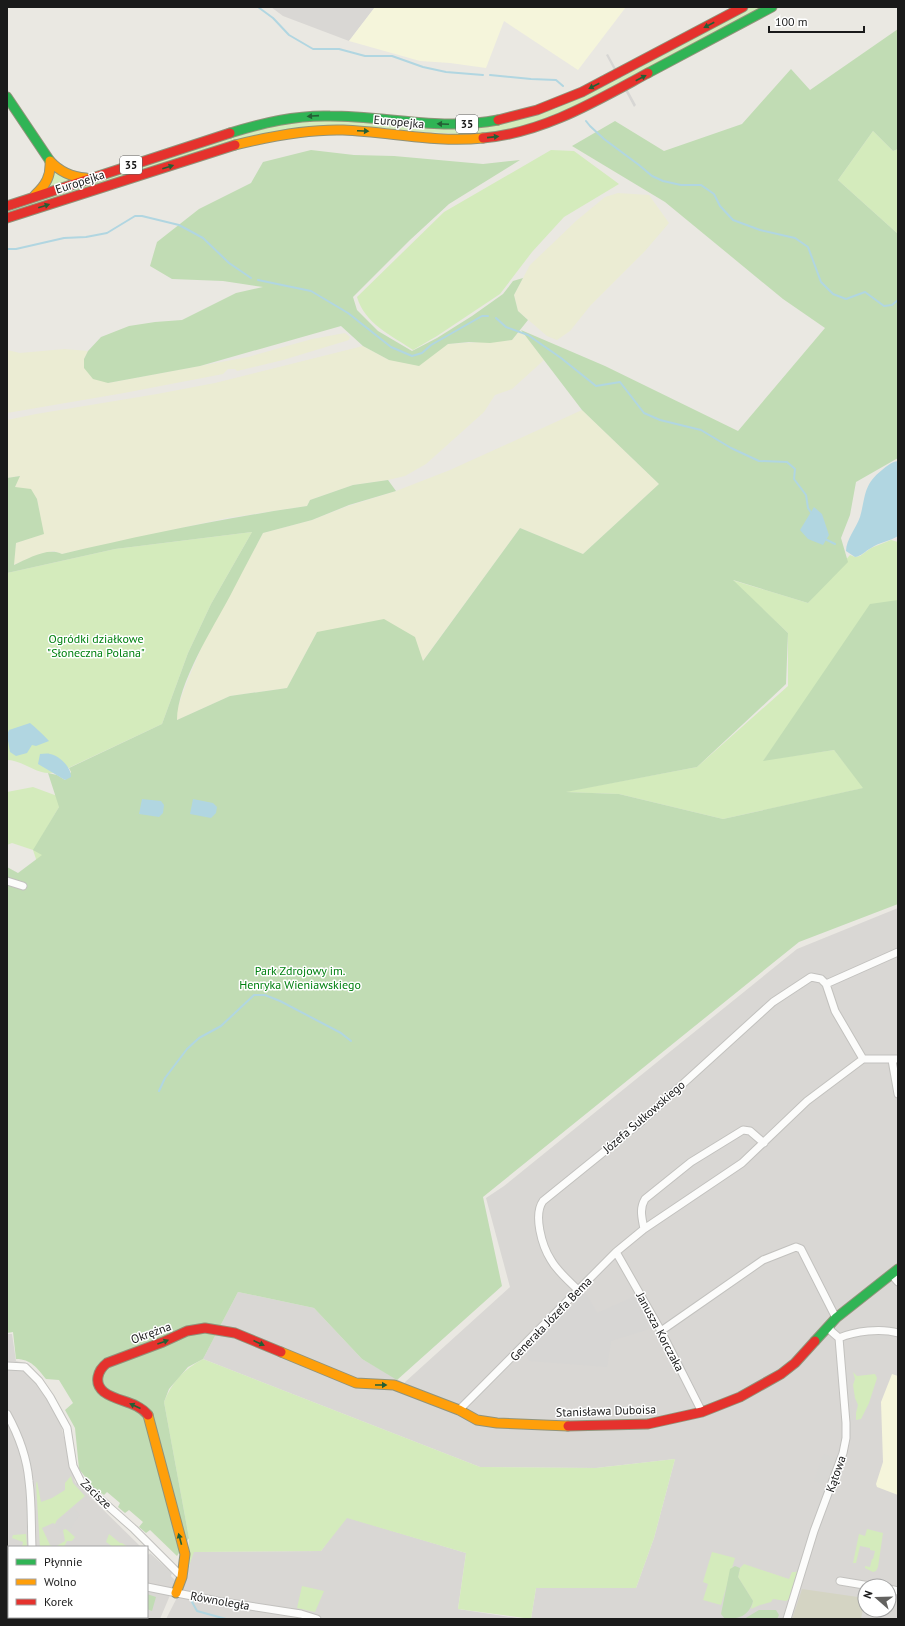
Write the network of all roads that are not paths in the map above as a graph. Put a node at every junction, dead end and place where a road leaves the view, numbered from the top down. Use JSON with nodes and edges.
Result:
{"nodes":[{"id":1,"x":743,"y":7,"type":"edge"},
{"id":2,"x":772,"y":7,"type":"edge"},
{"id":3,"x":7,"y":97,"type":"edge"},
{"id":4,"x":50,"y":161,"type":"junction"},
{"id":5,"x":92,"y":178,"type":"junction"},
{"id":6,"x":31,"y":198,"type":"junction"},
{"id":7,"x":7,"y":206,"type":"edge"},
{"id":8,"x":7,"y":218,"type":"edge"},
{"id":9,"x":7,"y":881,"type":"edge"},
{"id":10,"x":23,"y":886,"type":"dead end"},
{"id":11,"x":898,"y":952,"type":"edge"},
{"id":12,"x":826,"y":984,"type":"junction"},
{"id":13,"x":863,"y":1059,"type":"junction"},
{"id":14,"x":895,"y":1060,"type":"edge"},
{"id":15,"x":898,"y":1094,"type":"edge"},
{"id":16,"x":764,"y":1143,"type":"junction"},
{"id":17,"x":644,"y":1229,"type":"junction"},
{"id":18,"x":616,"y":1252,"type":"junction"},
{"id":19,"x":895,"y":1272,"type":"edge"},
{"id":20,"x":898,"y":1282,"type":"edge"},
{"id":21,"x":578,"y":1290,"type":"junction"},
{"id":22,"x":836,"y":1318,"type":"junction"},
{"id":23,"x":829,"y":1326,"type":"junction"},
{"id":24,"x":661,"y":1331,"type":"junction"},
{"id":25,"x":898,"y":1333,"type":"edge"},
{"id":26,"x":839,"y":1338,"type":"junction"},
{"id":27,"x":7,"y":1366,"type":"edge"},
{"id":28,"x":459,"y":1410,"type":"junction"},
{"id":29,"x":702,"y":1412,"type":"junction"},
{"id":30,"x":7,"y":1414,"type":"edge"},
{"id":31,"x":32,"y":1546,"type":"edge"},
{"id":32,"x":182,"y":1577,"type":"junction"},
{"id":33,"x":840,"y":1580,"type":"dead end"},
{"id":34,"x":857,"y":1583,"type":"edge"},
{"id":35,"x":148,"y":1587,"type":"edge"},
{"id":36,"x":176,"y":1593,"type":"junction"},
{"id":37,"x":317,"y":1619,"type":"edge"},
{"id":38,"x":788,"y":1619,"type":"edge"}],
"edges":[{"from":1,"to":5,"type":"main road","name":"Europejka","number":"35","one_way":true},
{"from":8,"to":2,"type":"main road","name":"Europejka","number":"35","one_way":true},
{"from":3,"to":4,"type":"main road"},
{"from":4,"to":5,"type":"main road"},
{"from":4,"to":6,"type":"main road"},
{"from":5,"to":6,"type":"main road","name":"Europejka","number":"35"},
{"from":6,"to":7,"type":"main road","name":"Europejka","number":"35"},
{"from":9,"to":10,"type":"street"},
{"from":11,"to":12,"type":"street"},
{"from":12,"to":13,"type":"street"},
{"from":12,"to":21,"type":"street","name":"Józefa Sułkowskiego"},
{"from":13,"to":14,"type":"street"},
{"from":13,"to":16,"type":"street","name":"Generała Józefa Bema"},
{"from":14,"to":15,"type":"street"},
{"from":16,"to":17,"type":"street","name":"Generała Józefa Bema"},
{"from":16,"to":17,"type":"street"},
{"from":17,"to":18,"type":"street","name":"Generała Józefa Bema"},
{"from":18,"to":21,"type":"street","name":"Generała Józefa Bema"},
{"from":18,"to":24,"type":"street","name":"Janusza Korczaka"},
{"from":19,"to":20,"type":"street"},
{"from":19,"to":22,"type":"main road","name":"Stanisława Duboisa"},
{"from":21,"to":28,"type":"street","name":"Generała Józefa Bema"},
{"from":22,"to":23,"type":"main road","name":"Stanisława Duboisa"},
{"from":22,"to":24,"type":"street"},
{"from":23,"to":26,"type":"street"},
{"from":23,"to":29,"type":"main road","name":"Stanisława Duboisa"},
{"from":24,"to":29,"type":"street","name":"Janusza Korczaka"},
{"from":25,"to":26,"type":"street"},
{"from":26,"to":38,"type":"street","name":"Kątowa"},
{"from":27,"to":32,"type":"street","name":"Zacisze"},
{"from":28,"to":29,"type":"main road","name":"Stanisława Duboisa"},
{"from":32,"to":28,"type":"main road","name":"Okrężna","one_way":true},
{"from":30,"to":31,"type":"street"},
{"from":32,"to":36,"type":"main road","name":"Okrężna"},
{"from":33,"to":34,"type":"street"},
{"from":35,"to":36,"type":"street","name":"Równoległa"},
{"from":36,"to":37,"type":"street","name":"Równoległa"}]}
